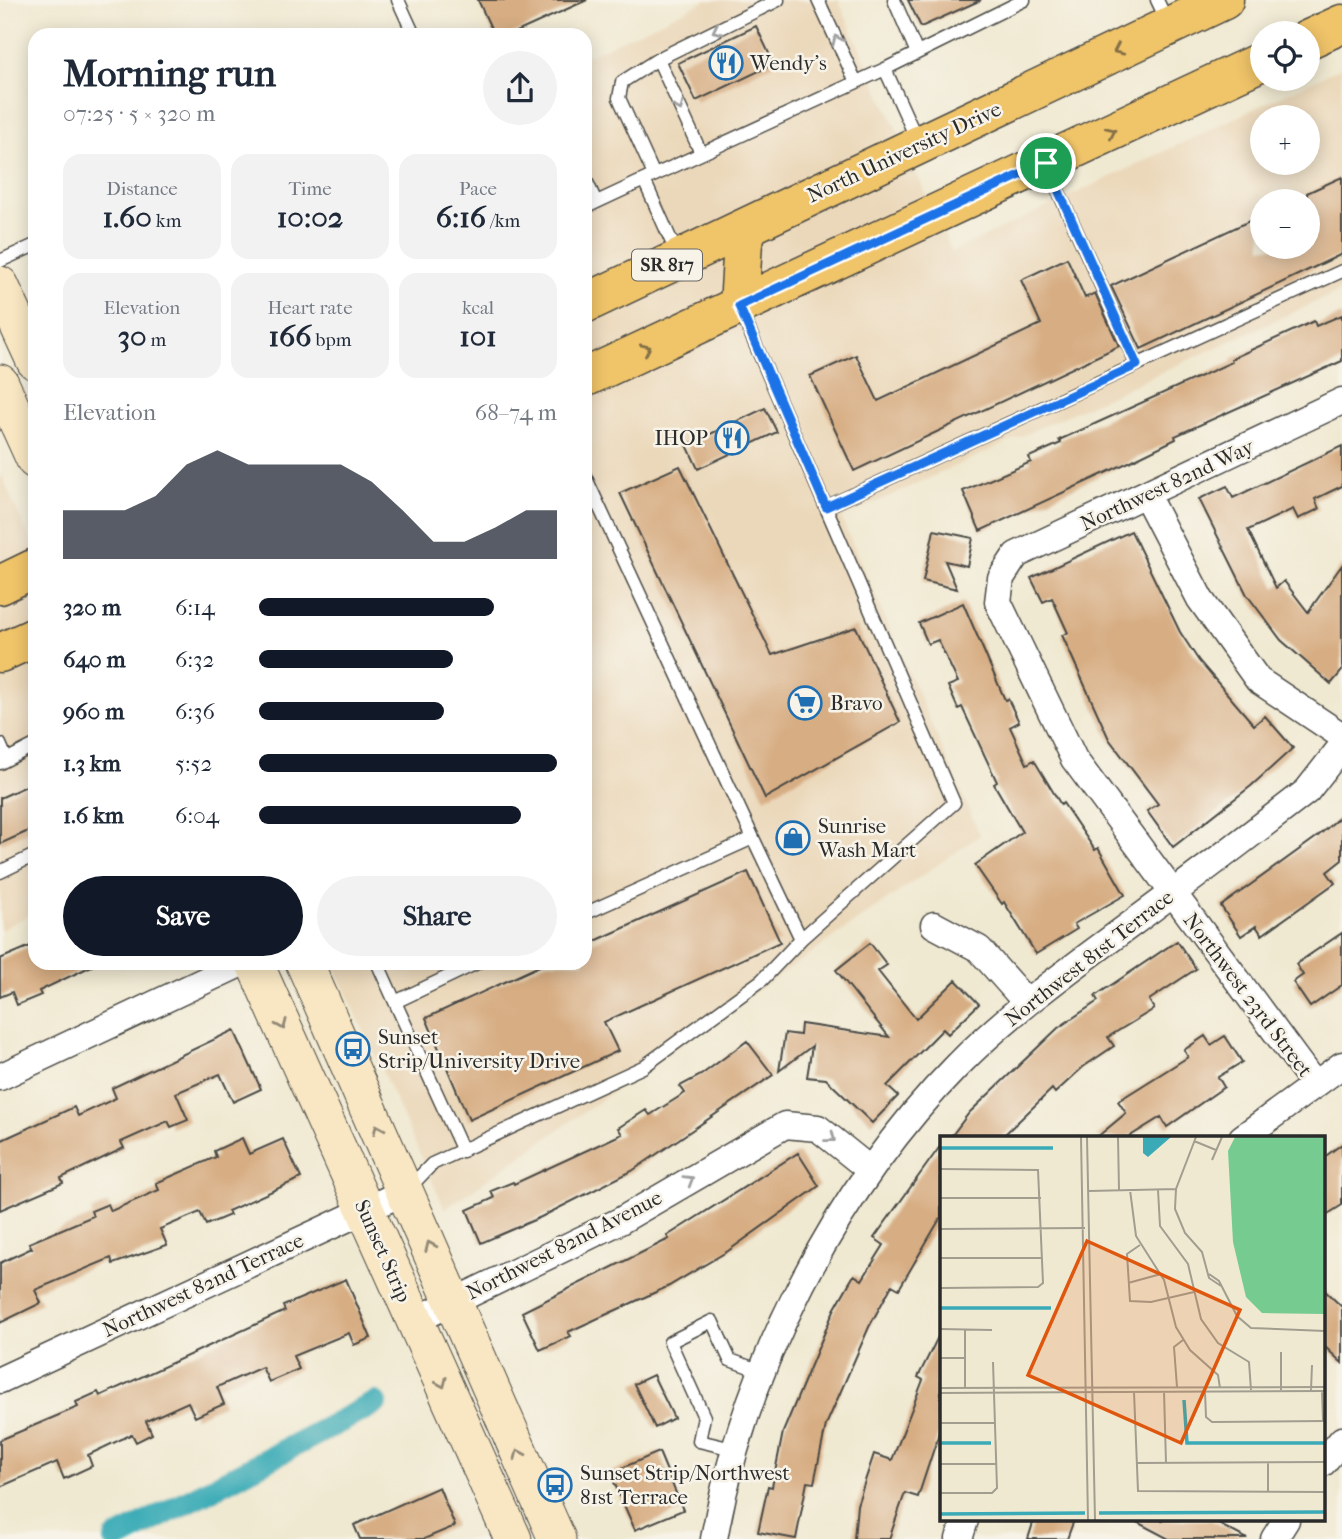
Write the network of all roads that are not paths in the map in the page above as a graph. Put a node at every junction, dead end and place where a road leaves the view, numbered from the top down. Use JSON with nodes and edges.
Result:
{"nodes":[{"id":1,"x":398,"y":0,"type":"edge"},
{"id":2,"x":778,"y":0,"type":"edge"},
{"id":3,"x":818,"y":0,"type":"edge"},
{"id":4,"x":894,"y":0,"type":"edge"},
{"id":5,"x":1024,"y":0,"type":"edge"},
{"id":6,"x":1224,"y":0,"type":"edge"},
{"id":7,"x":1163,"y":13,"type":"edge"},
{"id":8,"x":1342,"y":24,"type":"edge"},
{"id":9,"x":411,"y":28,"type":"edge"},
{"id":10,"x":1320,"y":34,"type":"edge"},
{"id":11,"x":918,"y":53,"type":"junction"},
{"id":12,"x":658,"y":59,"type":"junction"},
{"id":13,"x":1250,"y":67,"type":"edge"},
{"id":14,"x":885,"y":69,"type":"junction"},
{"id":15,"x":856,"y":82,"type":"junction"},
{"id":16,"x":919,"y":145,"type":"junction"},
{"id":17,"x":701,"y":153,"type":"junction"},
{"id":18,"x":1046,"y":163,"type":"junction"},
{"id":19,"x":649,"y":177,"type":"junction"},
{"id":20,"x":592,"y":204,"type":"edge"},
{"id":21,"x":749,"y":226,"type":"junction"},
{"id":22,"x":28,"y":248,"type":"edge"},
{"id":23,"x":680,"y":259,"type":"junction"},
{"id":24,"x":0,"y":261,"type":"edge"},
{"id":25,"x":1342,"y":271,"type":"edge"},
{"id":26,"x":0,"y":285,"type":"edge"},
{"id":27,"x":592,"y":300,"type":"edge"},
{"id":28,"x":739,"y":306,"type":"junction"},
{"id":29,"x":28,"y":341,"type":"edge"},
{"id":30,"x":1137,"y":365,"type":"junction"},
{"id":31,"x":592,"y":375,"type":"edge"},
{"id":32,"x":0,"y":383,"type":"edge"},
{"id":33,"x":1342,"y":401,"type":"edge"},
{"id":34,"x":28,"y":445,"type":"edge"},
{"id":35,"x":592,"y":491,"type":"edge"},
{"id":36,"x":1146,"y":495,"type":"junction"},
{"id":37,"x":826,"y":507,"type":"junction"},
{"id":38,"x":28,"y":572,"type":"edge"},
{"id":39,"x":1001,"y":579,"type":"joint"},
{"id":40,"x":0,"y":585,"type":"edge"},
{"id":41,"x":28,"y":640,"type":"edge"},
{"id":42,"x":0,"y":653,"type":"edge"},
{"id":43,"x":1342,"y":736,"type":"edge"},
{"id":44,"x":0,"y":744,"type":"edge"},
{"id":45,"x":1342,"y":746,"type":"edge"},
{"id":46,"x":28,"y":748,"type":"edge"},
{"id":47,"x":3,"y":760,"type":"edge"},
{"id":48,"x":753,"y":838,"type":"junction"},
{"id":49,"x":28,"y":858,"type":"edge"},
{"id":50,"x":0,"y":872,"type":"edge"},
{"id":51,"x":1172,"y":894,"type":"junction"},
{"id":52,"x":592,"y":910,"type":"edge"},
{"id":53,"x":934,"y":925,"type":"dead end"},
{"id":54,"x":800,"y":939,"type":"junction"},
{"id":55,"x":227,"y":970,"type":"edge"},
{"id":56,"x":258,"y":970,"type":"edge"},
{"id":57,"x":308,"y":970,"type":"edge"},
{"id":58,"x":381,"y":970,"type":"edge"},
{"id":59,"x":462,"y":970,"type":"edge"},
{"id":60,"x":395,"y":1002,"type":"junction"},
{"id":61,"x":1026,"y":1002,"type":"junction"},
{"id":62,"x":1342,"y":1065,"type":"edge"},
{"id":63,"x":0,"y":1077,"type":"edge"},
{"id":64,"x":1315,"y":1085,"type":"junction"},
{"id":65,"x":1245,"y":1136,"type":"edge"},
{"id":66,"x":463,"y":1151,"type":"junction"},
{"id":67,"x":870,"y":1169,"type":"junction"},
{"id":68,"x":406,"y":1191,"type":"junction"},
{"id":69,"x":365,"y":1210,"type":"junction"},
{"id":70,"x":455,"y":1302,"type":"junction"},
{"id":71,"x":414,"y":1321,"type":"junction"},
{"id":72,"x":761,"y":1371,"type":"junction"},
{"id":73,"x":0,"y":1380,"type":"edge"},
{"id":74,"x":1342,"y":1440,"type":"edge"},
{"id":75,"x":737,"y":1451,"type":"junction"},
{"id":76,"x":1324,"y":1462,"type":"edge"},
{"id":77,"x":964,"y":1522,"type":"edge"},
{"id":78,"x":1285,"y":1522,"type":"edge"},
{"id":79,"x":513,"y":1539,"type":"edge"},
{"id":80,"x":557,"y":1539,"type":"edge"},
{"id":81,"x":714,"y":1539,"type":"edge"},
{"id":82,"x":959,"y":1539,"type":"edge"},
{"id":83,"x":1274,"y":1539,"type":"edge"}],
"edges":[{"from":1,"to":9,"type":"lane"},
{"from":2,"to":12,"type":"lane","one_way":true},
{"from":15,"to":3,"type":"lane","one_way":true},
{"from":4,"to":11,"type":"lane"},
{"from":5,"to":11,"type":"lane"},
{"from":6,"to":7,"type":"main road","name":"North University Drive","number":"SR 817"},
{"from":7,"to":16,"type":"main road","name":"North University Drive","number":"SR 817","one_way":true},
{"from":8,"to":10,"type":"main road"},
{"from":11,"to":14,"type":"lane"},
{"from":12,"to":17,"type":"lane","one_way":true},
{"from":12,"to":19,"type":"lane"},
{"from":18,"to":13,"type":"main road","one_way":true},
{"from":14,"to":15,"type":"lane"},
{"from":14,"to":16,"type":"lane"},
{"from":15,"to":17,"type":"lane"},
{"from":16,"to":21,"type":"main road","name":"North University Drive","number":"SR 817"},
{"from":17,"to":19,"type":"lane"},
{"from":18,"to":28,"type":"main road"},
{"from":18,"to":30,"type":"lane"},
{"from":19,"to":20,"type":"lane"},
{"from":19,"to":23,"type":"lane"},
{"from":21,"to":23,"type":"main road","name":"North University Drive","number":"SR 817"},
{"from":21,"to":28,"type":"main road"},
{"from":22,"to":24,"type":"lane"},
{"from":23,"to":27,"type":"main road","name":"North University Drive","number":"SR 817"},
{"from":25,"to":30,"type":"lane"},
{"from":26,"to":29,"type":"street"},
{"from":31,"to":28,"type":"main road","one_way":true},
{"from":28,"to":37,"type":"lane"},
{"from":30,"to":37,"type":"lane"},
{"from":32,"to":34,"type":"street"},
{"from":33,"to":36,"type":"street","name":"Northwest 82nd Way"},
{"from":35,"to":48,"type":"lane"},
{"from":36,"to":39,"type":"street","name":"Northwest 82nd Way"},
{"from":36,"to":43,"type":"street"},
{"from":37,"to":54,"type":"lane"},
{"from":38,"to":40,"type":"main road"},
{"from":39,"to":51,"type":"street","name":"Northwest 23rd Street"},
{"from":41,"to":42,"type":"main road"},
{"from":44,"to":47,"type":"lane"},
{"from":45,"to":51,"type":"street","name":"Northwest 81st Terrace"},
{"from":46,"to":47,"type":"lane"},
{"from":48,"to":52,"type":"lane"},
{"from":48,"to":54,"type":"lane"},
{"from":49,"to":50,"type":"lane"},
{"from":51,"to":61,"type":"street","name":"Northwest 81st Terrace"},
{"from":51,"to":64,"type":"street","name":"Northwest 23rd Street"},
{"from":53,"to":61,"type":"street"},
{"from":54,"to":66,"type":"lane"},
{"from":55,"to":63,"type":"street"},
{"from":56,"to":69,"type":"street","name":"Sunset Strip","one_way":true},
{"from":68,"to":57,"type":"street","one_way":true},
{"from":58,"to":60,"type":"lane"},
{"from":59,"to":60,"type":"lane"},
{"from":60,"to":66,"type":"lane"},
{"from":61,"to":67,"type":"street","name":"Northwest 81st Terrace"},
{"from":62,"to":64,"type":"street"},
{"from":64,"to":65,"type":"street"},
{"from":66,"to":68,"type":"lane"},
{"from":70,"to":67,"type":"street","name":"Northwest 82nd Avenue","one_way":true},
{"from":67,"to":72,"type":"street","name":"Northwest 81st Terrace"},
{"from":68,"to":69,"type":"street","name":"Northwest 82nd Terrace"},
{"from":70,"to":68,"type":"street","one_way":true},
{"from":69,"to":71,"type":"street","name":"Sunset Strip"},
{"from":69,"to":73,"type":"street","name":"Northwest 82nd Terrace"},
{"from":70,"to":71,"type":"street","name":"Northwest 82nd Avenue"},
{"from":80,"to":70,"type":"street","one_way":true},
{"from":71,"to":79,"type":"street","name":"Sunset Strip","one_way":true},
{"from":72,"to":75,"type":"street","name":"Northwest 81st Terrace"},
{"from":72,"to":75,"type":"lane"},
{"from":74,"to":76,"type":"street"},
{"from":75,"to":81,"type":"street","name":"Northwest 81st Terrace"},
{"from":77,"to":82,"type":"street"},
{"from":78,"to":83,"type":"street"}]}
